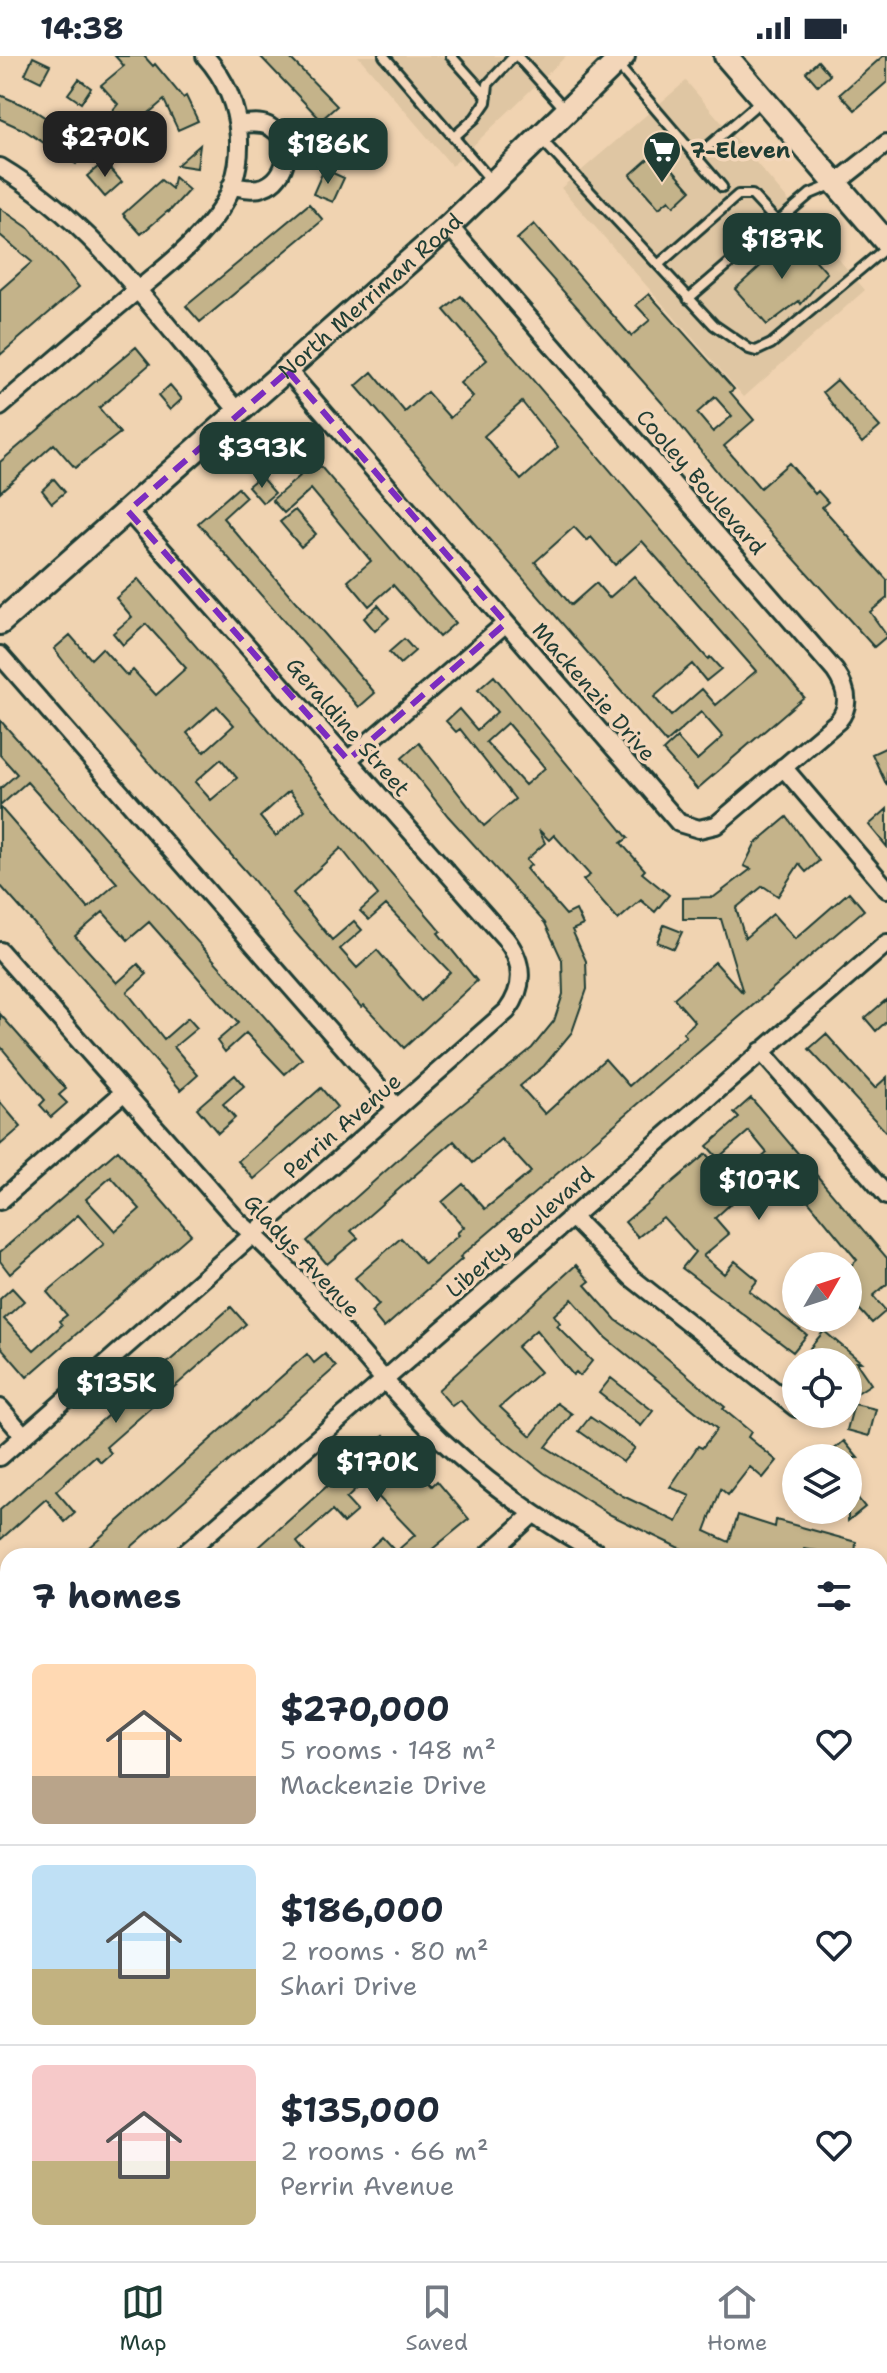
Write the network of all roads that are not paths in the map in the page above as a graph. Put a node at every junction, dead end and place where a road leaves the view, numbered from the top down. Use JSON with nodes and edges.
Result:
{"nodes":[{"id":1,"x":205,"y":56,"type":"edge"},
{"id":2,"x":384,"y":56,"type":"edge"},
{"id":3,"x":451,"y":56,"type":"edge"},
{"id":4,"x":516,"y":56,"type":"edge"},
{"id":5,"x":726,"y":56,"type":"edge"},
{"id":6,"x":619,"y":59,"type":"edge"},
{"id":7,"x":487,"y":96,"type":"junction"},
{"id":8,"x":763,"y":99,"type":"junction"},
{"id":9,"x":566,"y":110,"type":"junction"},
{"id":10,"x":239,"y":124,"type":"junction"},
{"id":11,"x":454,"y":137,"type":"junction"},
{"id":12,"x":538,"y":137,"type":"junction"},
{"id":13,"x":887,"y":143,"type":"edge"},
{"id":14,"x":696,"y":157,"type":"junction"},
{"id":15,"x":0,"y":167,"type":"edge"},
{"id":16,"x":494,"y":183,"type":"junction"},
{"id":17,"x":835,"y":184,"type":"junction"},
{"id":18,"x":231,"y":186,"type":"junction"},
{"id":19,"x":722,"y":187,"type":"dead end"},
{"id":20,"x":777,"y":222,"type":"junction"},
{"id":21,"x":449,"y":226,"type":"junction"},
{"id":22,"x":887,"y":245,"type":"edge"},
{"id":23,"x":658,"y":265,"type":"junction"},
{"id":24,"x":136,"y":292,"type":"junction"},
{"id":25,"x":688,"y":299,"type":"junction"},
{"id":26,"x":288,"y":371,"type":"junction"},
{"id":27,"x":0,"y":407,"type":"edge"},
{"id":28,"x":240,"y":413,"type":"junction"},
{"id":29,"x":128,"y":511,"type":"junction"},
{"id":30,"x":0,"y":623,"type":"edge"},
{"id":31,"x":506,"y":623,"type":"junction"},
{"id":32,"x":0,"y":655,"type":"edge"},
{"id":33,"x":348,"y":760,"type":"junction"},
{"id":34,"x":783,"y":767,"type":"junction"},
{"id":35,"x":887,"y":889,"type":"edge"},
{"id":36,"x":887,"y":943,"type":"edge"},
{"id":37,"x":0,"y":951,"type":"edge"},
{"id":38,"x":520,"y":979,"type":"joint"},
{"id":39,"x":761,"y":1051,"type":"junction"},
{"id":40,"x":124,"y":1092,"type":"junction"},
{"id":41,"x":397,"y":1108,"type":"junction"},
{"id":42,"x":887,"y":1196,"type":"edge"},
{"id":43,"x":0,"y":1201,"type":"edge"},
{"id":44,"x":571,"y":1216,"type":"junction"},
{"id":45,"x":252,"y":1233,"type":"junction"},
{"id":46,"x":385,"y":1380,"type":"junction"},
{"id":47,"x":782,"y":1397,"type":"edge"},
{"id":48,"x":0,"y":1408,"type":"edge"},
{"id":49,"x":24,"y":1436,"type":"junction"},
{"id":50,"x":0,"y":1457,"type":"edge"},
{"id":51,"x":533,"y":1514,"type":"junction"},
{"id":52,"x":191,"y":1548,"type":"edge"},
{"id":53,"x":496,"y":1548,"type":"edge"},
{"id":54,"x":590,"y":1548,"type":"edge"}],
"edges":[{"from":1,"to":10,"type":"street"},
{"from":2,"to":11,"type":"lane"},
{"from":3,"to":7,"type":"lane"},
{"from":4,"to":7,"type":"lane"},
{"from":4,"to":9,"type":"lane"},
{"from":5,"to":8,"type":"main road"},
{"from":6,"to":9,"type":"main road","name":"North Merriman Road"},
{"from":6,"to":14,"type":"lane"},
{"from":7,"to":11,"type":"lane"},
{"from":8,"to":14,"type":"lane"},
{"from":8,"to":17,"type":"main road"},
{"from":9,"to":12,"type":"main road","name":"North Merriman Road"},
{"from":10,"to":18,"type":"street"},
{"from":10,"to":18,"type":"street"},
{"from":11,"to":16,"type":"lane"},
{"from":12,"to":16,"type":"main road","name":"North Merriman Road"},
{"from":12,"to":23,"type":"lane"},
{"from":13,"to":17,"type":"street"},
{"from":14,"to":19,"type":"lane"},
{"from":15,"to":24,"type":"street"},
{"from":16,"to":21,"type":"main road","name":"North Merriman Road"},
{"from":17,"to":20,"type":"lane"},
{"from":17,"to":22,"type":"main road"},
{"from":18,"to":24,"type":"street"},
{"from":20,"to":23,"type":"lane"},
{"from":20,"to":25,"type":"lane"},
{"from":21,"to":26,"type":"main road","name":"North Merriman Road"},
{"from":21,"to":34,"type":"street","name":"Cooley Boulevard"},
{"from":22,"to":25,"type":"lane"},
{"from":23,"to":25,"type":"lane"},
{"from":24,"to":27,"type":"street"},
{"from":24,"to":28,"type":"street"},
{"from":26,"to":28,"type":"main road","name":"North Merriman Road"},
{"from":26,"to":31,"type":"street","name":"Mackenzie Drive"},
{"from":28,"to":29,"type":"main road","name":"North Merriman Road"},
{"from":29,"to":30,"type":"main road","name":"North Merriman Road"},
{"from":29,"to":33,"type":"street","name":"Geraldine Street"},
{"from":31,"to":33,"type":"street"},
{"from":31,"to":34,"type":"street","name":"Mackenzie Drive"},
{"from":32,"to":41,"type":"street"},
{"from":33,"to":38,"type":"street","name":"Geraldine Street"},
{"from":34,"to":35,"type":"street"},
{"from":36,"to":39,"type":"street","name":"Liberty Boulevard"},
{"from":37,"to":40,"type":"street","name":"Gladys Avenue"},
{"from":38,"to":41,"type":"street","name":"Perrin Avenue"},
{"from":39,"to":42,"type":"street"},
{"from":39,"to":44,"type":"street","name":"Liberty Boulevard"},
{"from":40,"to":43,"type":"street"},
{"from":40,"to":45,"type":"street","name":"Gladys Avenue"},
{"from":41,"to":45,"type":"street","name":"Perrin Avenue"},
{"from":44,"to":46,"type":"street","name":"Liberty Boulevard"},
{"from":44,"to":47,"type":"street"},
{"from":45,"to":46,"type":"street","name":"Gladys Avenue"},
{"from":45,"to":49,"type":"street","name":"Perrin Avenue"},
{"from":46,"to":51,"type":"street","name":"Gladys Avenue"},
{"from":46,"to":52,"type":"street","name":"Liberty Boulevard"},
{"from":48,"to":49,"type":"street"},
{"from":49,"to":50,"type":"street","name":"Perrin Avenue"},
{"from":51,"to":53,"type":"street"},
{"from":51,"to":54,"type":"street","name":"Gladys Avenue"}]}
